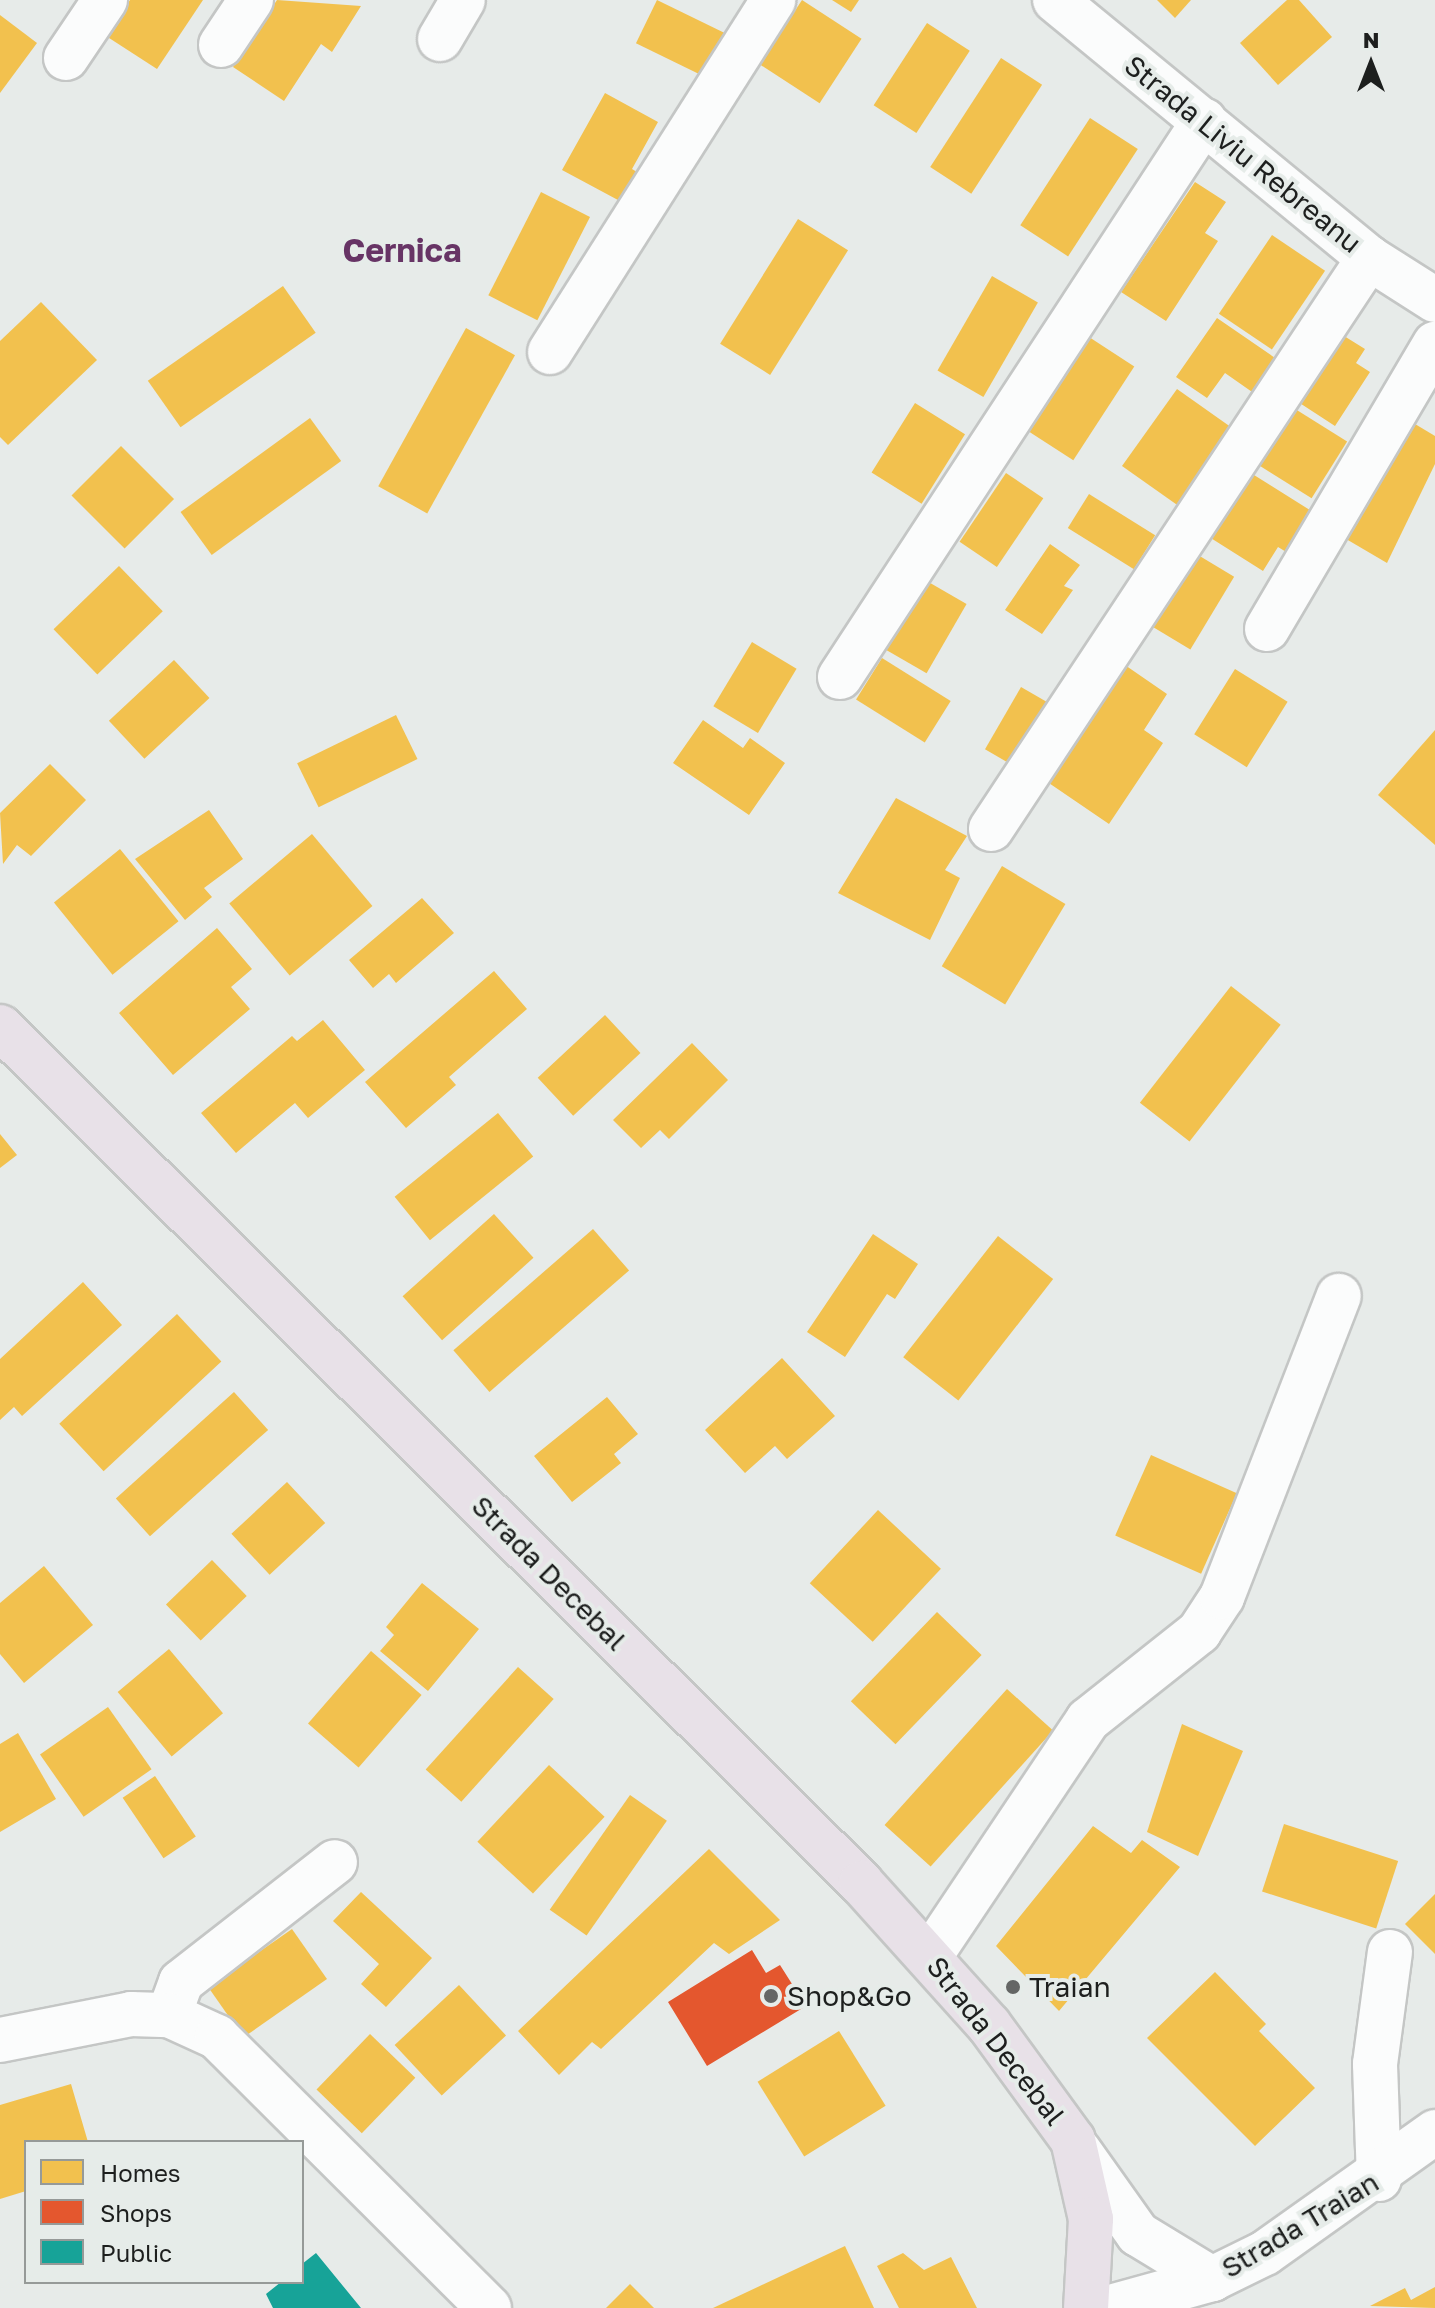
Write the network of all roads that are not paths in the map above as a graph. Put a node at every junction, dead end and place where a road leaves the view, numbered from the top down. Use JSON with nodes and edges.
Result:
{"nodes":[{"id":1,"x":105,"y":0,"type":"edge"},
{"id":2,"x":251,"y":0,"type":"edge"},
{"id":3,"x":463,"y":0,"type":"edge"},
{"id":4,"x":773,"y":0,"type":"edge"},
{"id":5,"x":1055,"y":0,"type":"edge"},
{"id":6,"x":440,"y":39,"type":"dead end"},
{"id":7,"x":221,"y":45,"type":"dead end"},
{"id":8,"x":66,"y":58,"type":"dead end"},
{"id":9,"x":1204,"y":121,"type":"junction"},
{"id":10,"x":1369,"y":258,"type":"junction"},
{"id":11,"x":1435,"y":300,"type":"edge"},
{"id":12,"x":1435,"y":344,"type":"edge"},
{"id":13,"x":550,"y":352,"type":"dead end"},
{"id":14,"x":1267,"y":629,"type":"dead end"},
{"id":15,"x":840,"y":677,"type":"dead end"},
{"id":16,"x":991,"y":829,"type":"dead end"},
{"id":17,"x":0,"y":1027,"type":"edge"},
{"id":18,"x":1339,"y":1296,"type":"dead end"},
{"id":19,"x":335,"y":1862,"type":"dead end"},
{"id":20,"x":1390,"y":1952,"type":"dead end"},
{"id":21,"x":930,"y":1956,"type":"junction"},
{"id":22,"x":169,"y":2015,"type":"junction"},
{"id":23,"x":0,"y":2040,"type":"edge"},
{"id":24,"x":1435,"y":2132,"type":"edge"},
{"id":25,"x":1073,"y":2140,"type":"junction"},
{"id":26,"x":1379,"y":2179,"type":"junction"},
{"id":27,"x":1212,"y":2279,"type":"junction"},
{"id":28,"x":489,"y":2308,"type":"edge"},
{"id":29,"x":1086,"y":2308,"type":"edge"},
{"id":30,"x":1107,"y":2308,"type":"edge"},
{"id":31,"x":1168,"y":2308,"type":"edge"}],
"edges":[{"from":1,"to":8,"type":"street"},
{"from":2,"to":7,"type":"street"},
{"from":3,"to":6,"type":"street"},
{"from":4,"to":13,"type":"street"},
{"from":5,"to":9,"type":"street","name":"Strada Liviu Rebreanu"},
{"from":9,"to":10,"type":"street","name":"Strada Liviu Rebreanu"},
{"from":9,"to":15,"type":"street"},
{"from":10,"to":11,"type":"street","name":"Strada Liviu Rebreanu"},
{"from":10,"to":16,"type":"street"},
{"from":12,"to":14,"type":"street"},
{"from":17,"to":21,"type":"main road","name":"Strada Decebal"},
{"from":18,"to":21,"type":"street"},
{"from":19,"to":22,"type":"street"},
{"from":20,"to":26,"type":"street"},
{"from":21,"to":25,"type":"main road","name":"Strada Decebal"},
{"from":22,"to":23,"type":"street"},
{"from":22,"to":28,"type":"street"},
{"from":24,"to":26,"type":"street","name":"Strada Traian"},
{"from":25,"to":27,"type":"street","name":"Strada Decebal"},
{"from":25,"to":29,"type":"main road","name":"Strada Decebal"},
{"from":26,"to":27,"type":"street","name":"Strada Traian"},
{"from":27,"to":30,"type":"street","name":"Strada Traian"},
{"from":27,"to":31,"type":"street"}]}
